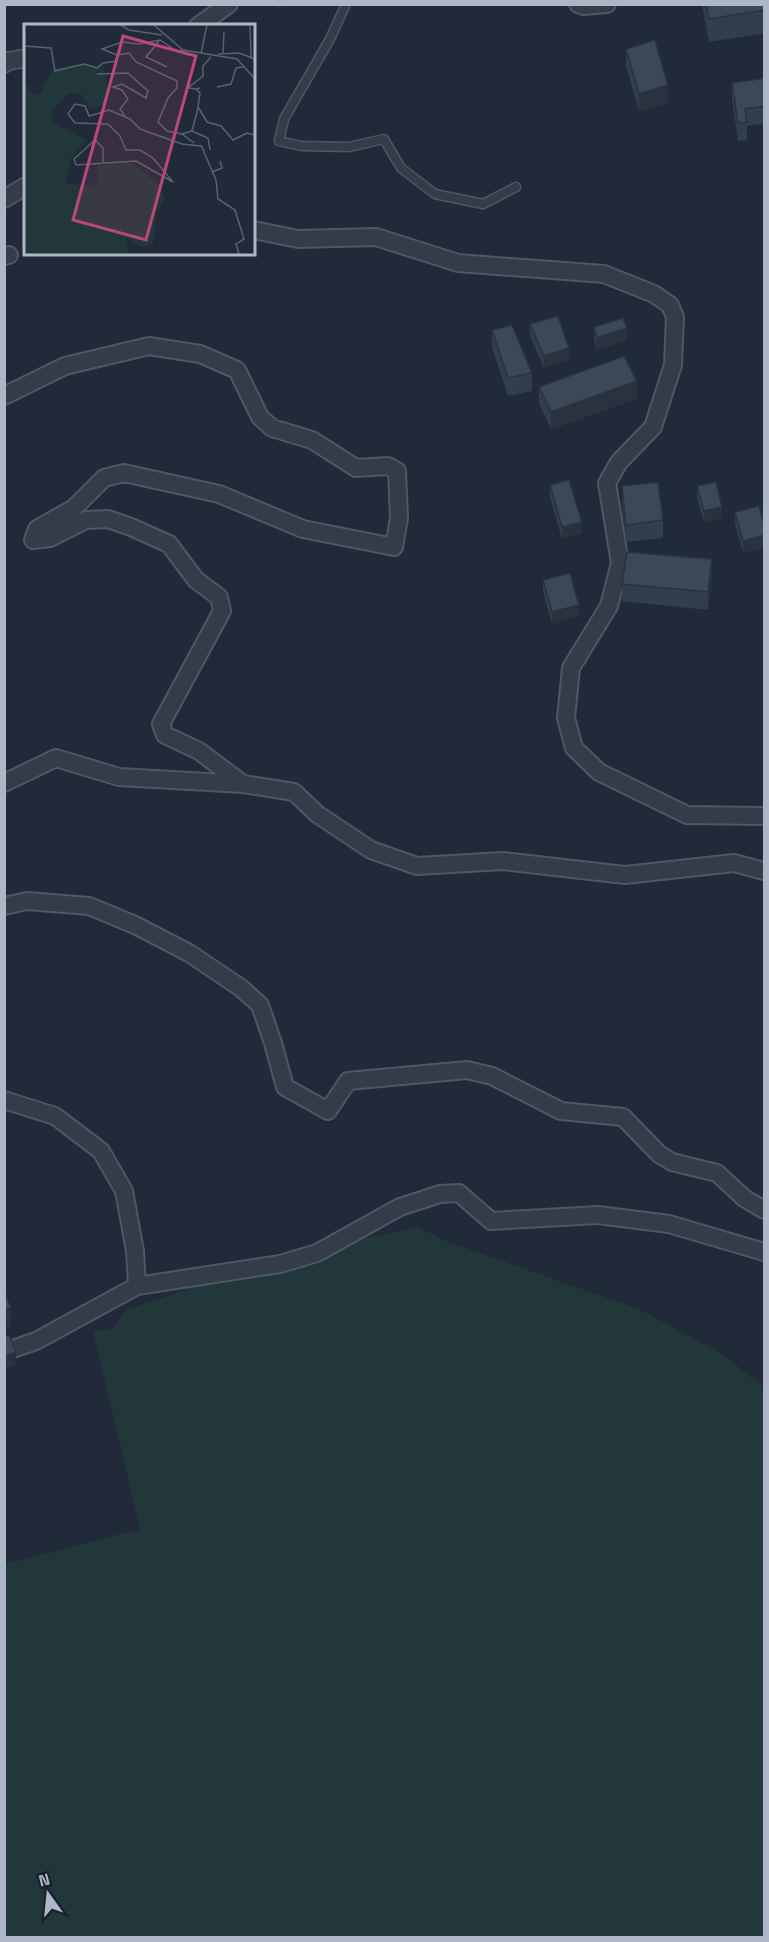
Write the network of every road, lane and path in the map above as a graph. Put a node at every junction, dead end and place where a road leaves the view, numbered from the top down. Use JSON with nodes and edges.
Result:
{"nodes":[{"id":1,"x":229,"y":4,"type":"edge"},
{"id":2,"x":346,"y":4,"type":"edge"},
{"id":3,"x":578,"y":4,"type":"edge"},
{"id":4,"x":607,"y":4,"type":"edge"},
{"id":5,"x":201,"y":24,"type":"edge"},
{"id":6,"x":24,"y":58,"type":"edge"},
{"id":7,"x":4,"y":64,"type":"edge"},
{"id":8,"x":24,"y":187,"type":"edge"},
{"id":9,"x":516,"y":187,"type":"dead end"},
{"id":10,"x":4,"y":199,"type":"edge"},
{"id":11,"x":255,"y":230,"type":"edge"},
{"id":12,"x":4,"y":396,"type":"edge"},
{"id":13,"x":4,"y":783,"type":"edge"},
{"id":14,"x":243,"y":784,"type":"junction"},
{"id":15,"x":765,"y":816,"type":"edge"},
{"id":16,"x":765,"y":871,"type":"edge"},
{"id":17,"x":4,"y":906,"type":"edge"},
{"id":18,"x":4,"y":1100,"type":"edge"},
{"id":19,"x":765,"y":1210,"type":"edge"},
{"id":20,"x":765,"y":1252,"type":"edge"},
{"id":21,"x":137,"y":1286,"type":"junction"},
{"id":22,"x":4,"y":1352,"type":"edge"}],
"edges":[{"from":1,"to":5,"type":"street"},
{"from":2,"to":9,"type":"lane"},
{"from":3,"to":4,"type":"street"},
{"from":6,"to":7,"type":"street"},
{"from":8,"to":10,"type":"street"},
{"from":11,"to":15,"type":"street"},
{"from":12,"to":14,"type":"street"},
{"from":13,"to":14,"type":"street"},
{"from":14,"to":16,"type":"street"},
{"from":17,"to":19,"type":"street"},
{"from":18,"to":21,"type":"street"},
{"from":20,"to":21,"type":"street"},
{"from":21,"to":22,"type":"street"}]}
